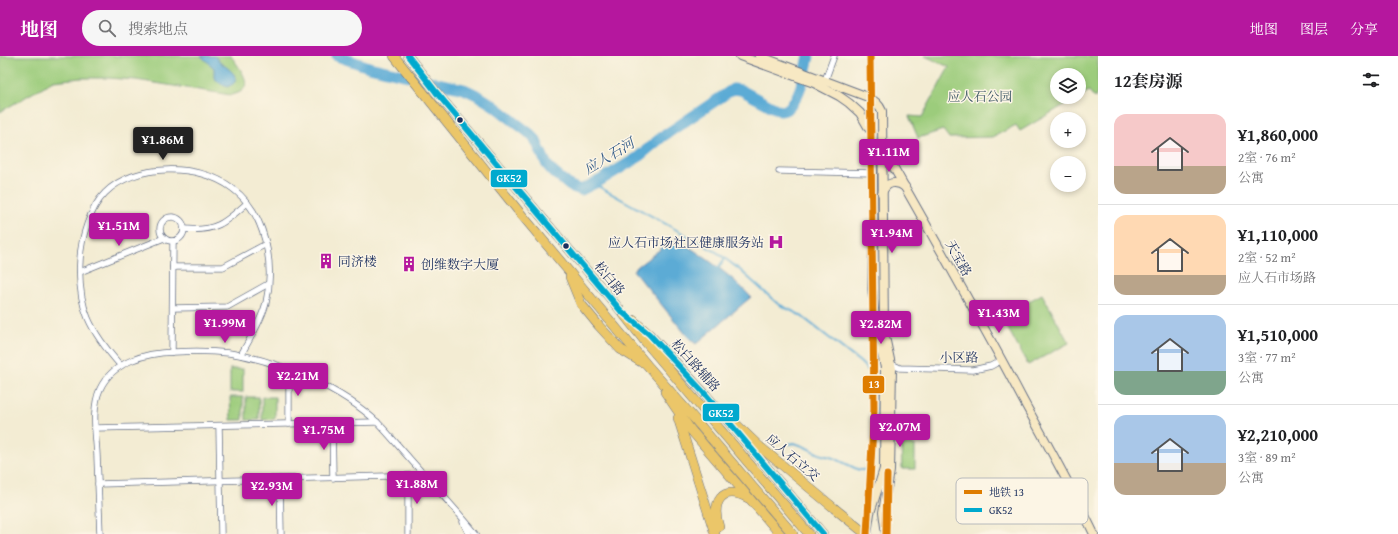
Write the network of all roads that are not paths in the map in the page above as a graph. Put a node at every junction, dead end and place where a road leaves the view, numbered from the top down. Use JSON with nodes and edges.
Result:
{"nodes":[{"id":1,"x":740,"y":56,"type":"edge"},
{"id":2,"x":759,"y":56,"type":"edge"},
{"id":3,"x":834,"y":56,"type":"edge"},
{"id":4,"x":395,"y":58,"type":"edge"},
{"id":5,"x":410,"y":58,"type":"edge"},
{"id":6,"x":794,"y":72,"type":"junction"},
{"id":7,"x":824,"y":84,"type":"junction"},
{"id":8,"x":882,"y":146,"type":"junction"},
{"id":9,"x":780,"y":171,"type":"dead end"},
{"id":10,"x":873,"y":173,"type":"junction"},
{"id":11,"x":906,"y":189,"type":"junction"},
{"id":12,"x":882,"y":195,"type":"junction"},
{"id":13,"x":247,"y":203,"type":"junction"},
{"id":14,"x":184,"y":229,"type":"junction"},
{"id":15,"x":164,"y":238,"type":"junction"},
{"id":16,"x":174,"y":241,"type":"junction"},
{"id":17,"x":266,"y":244,"type":"junction"},
{"id":18,"x":173,"y":267,"type":"junction"},
{"id":19,"x":80,"y":272,"type":"junction"},
{"id":20,"x":268,"y":284,"type":"junction"},
{"id":21,"x":173,"y":308,"type":"junction"},
{"id":22,"x":621,"y":311,"type":"junction"},
{"id":23,"x":880,"y":332,"type":"junction"},
{"id":24,"x":172,"y":352,"type":"junction"},
{"id":25,"x":241,"y":355,"type":"junction"},
{"id":26,"x":1002,"y":360,"type":"junction"},
{"id":27,"x":120,"y":366,"type":"junction"},
{"id":28,"x":888,"y":366,"type":"junction"},
{"id":29,"x":648,"y":367,"type":"junction"},
{"id":30,"x":289,"y":370,"type":"junction"},
{"id":31,"x":706,"y":395,"type":"junction"},
{"id":32,"x":670,"y":400,"type":"junction"},
{"id":33,"x":377,"y":422,"type":"junction"},
{"id":34,"x":332,"y":423,"type":"junction"},
{"id":35,"x":289,"y":424,"type":"junction"},
{"id":36,"x":219,"y":426,"type":"junction"},
{"id":37,"x":95,"y":428,"type":"junction"},
{"id":38,"x":425,"y":475,"type":"junction"},
{"id":39,"x":408,"y":476,"type":"junction"},
{"id":40,"x":333,"y":478,"type":"junction"},
{"id":41,"x":1065,"y":478,"type":"edge"},
{"id":42,"x":280,"y":479,"type":"junction"},
{"id":43,"x":220,"y":481,"type":"junction"},
{"id":44,"x":98,"y":484,"type":"junction"},
{"id":45,"x":750,"y":498,"type":"junction"},
{"id":46,"x":458,"y":513,"type":"junction"},
{"id":47,"x":1088,"y":522,"type":"edge"},
{"id":48,"x":791,"y":532,"type":"edge"},
{"id":49,"x":867,"y":532,"type":"edge"},
{"id":50,"x":100,"y":534,"type":"edge"},
{"id":51,"x":221,"y":534,"type":"edge"},
{"id":52,"x":281,"y":534,"type":"edge"},
{"id":53,"x":408,"y":534,"type":"edge"},
{"id":54,"x":468,"y":534,"type":"edge"},
{"id":55,"x":476,"y":534,"type":"edge"},
{"id":56,"x":715,"y":534,"type":"edge"},
{"id":57,"x":721,"y":534,"type":"edge"},
{"id":58,"x":780,"y":534,"type":"edge"},
{"id":59,"x":809,"y":534,"type":"edge"},
{"id":60,"x":823,"y":534,"type":"edge"},
{"id":61,"x":886,"y":534,"type":"edge"},
{"id":62,"x":1094,"y":534,"type":"edge"}],
"edges":[{"from":1,"to":6,"type":"street","name":"天宝路"},
{"from":2,"to":6,"type":"street","name":"天宝路"},
{"from":3,"to":7,"type":"street"},
{"from":4,"to":29,"type":"main road"},
{"from":5,"to":22,"type":"main road","name":"松白路"},
{"from":6,"to":7,"type":"street","name":"天宝路"},
{"from":7,"to":8,"type":"street","name":"天宝路"},
{"from":7,"to":10,"type":"street","name":"天宝路"},
{"from":8,"to":11,"type":"street","name":"天宝路"},
{"from":8,"to":12,"type":"street"},
{"from":9,"to":10,"type":"street"},
{"from":10,"to":23,"type":"street","name":"天宝路"},
{"from":11,"to":12,"type":"street"},
{"from":11,"to":26,"type":"street","name":"天宝路"},
{"from":12,"to":23,"type":"street"},
{"from":13,"to":14,"type":"street"},
{"from":13,"to":17,"type":"street"},
{"from":13,"to":19,"type":"street"},
{"from":14,"to":15,"type":"street"},
{"from":14,"to":16,"type":"street"},
{"from":15,"to":16,"type":"street"},
{"from":15,"to":19,"type":"street"},
{"from":16,"to":18,"type":"street"},
{"from":17,"to":18,"type":"street"},
{"from":17,"to":20,"type":"street"},
{"from":18,"to":21,"type":"street"},
{"from":19,"to":27,"type":"street"},
{"from":20,"to":21,"type":"street"},
{"from":20,"to":25,"type":"street"},
{"from":21,"to":24,"type":"street"},
{"from":22,"to":31,"type":"main road","name":"松白路辅路"},
{"from":22,"to":59,"type":"main road","name":"松白路"},
{"from":23,"to":28,"type":"street"},
{"from":24,"to":25,"type":"street"},
{"from":24,"to":27,"type":"street"},
{"from":25,"to":30,"type":"street"},
{"from":26,"to":28,"type":"street","name":"小区路"},
{"from":26,"to":41,"type":"street","name":"天宝路"},
{"from":27,"to":37,"type":"street"},
{"from":28,"to":49,"type":"street"},
{"from":28,"to":61,"type":"street"},
{"from":29,"to":32,"type":"main road"},
{"from":29,"to":48,"type":"main road"},
{"from":30,"to":33,"type":"street"},
{"from":30,"to":35,"type":"street"},
{"from":31,"to":49,"type":"main road","name":"应人石立交","bridge":true},
{"from":31,"to":60,"type":"main road","name":"松白路辅路"},
{"from":32,"to":45,"type":"main road"},
{"from":32,"to":56,"type":"main road"},
{"from":33,"to":34,"type":"street"},
{"from":33,"to":38,"type":"street"},
{"from":34,"to":35,"type":"street"},
{"from":34,"to":40,"type":"street"},
{"from":35,"to":36,"type":"street"},
{"from":36,"to":37,"type":"street"},
{"from":36,"to":43,"type":"street"},
{"from":37,"to":44,"type":"street"},
{"from":38,"to":39,"type":"street"},
{"from":38,"to":46,"type":"street"},
{"from":39,"to":40,"type":"street"},
{"from":39,"to":53,"type":"street"},
{"from":40,"to":42,"type":"street"},
{"from":42,"to":43,"type":"street"},
{"from":42,"to":52,"type":"street"},
{"from":43,"to":44,"type":"street"},
{"from":43,"to":51,"type":"street"},
{"from":44,"to":50,"type":"street"},
{"from":45,"to":57,"type":"main road"},
{"from":45,"to":58,"type":"main road"},
{"from":46,"to":54,"type":"street"},
{"from":46,"to":55,"type":"street"},
{"from":47,"to":62,"type":"street","name":"天宝路"}]}
